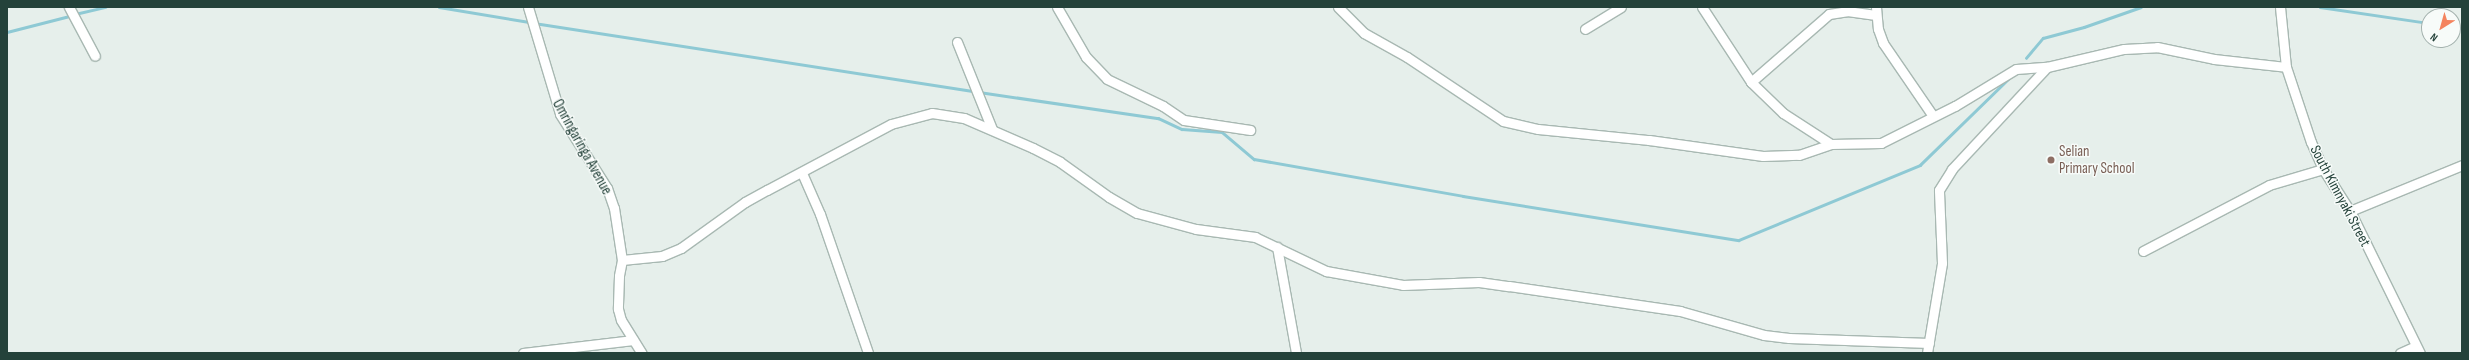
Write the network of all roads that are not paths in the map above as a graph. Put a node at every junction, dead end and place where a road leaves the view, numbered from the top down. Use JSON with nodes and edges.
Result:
{"nodes":[{"id":1,"x":69,"y":7,"type":"edge"},
{"id":2,"x":528,"y":7,"type":"edge"},
{"id":3,"x":1057,"y":7,"type":"edge"},
{"id":4,"x":1338,"y":7,"type":"edge"},
{"id":5,"x":1621,"y":7,"type":"edge"},
{"id":6,"x":1702,"y":7,"type":"edge"},
{"id":7,"x":2280,"y":7,"type":"edge"},
{"id":8,"x":1876,"y":11,"type":"edge"},
{"id":9,"x":1585,"y":29,"type":"dead end"},
{"id":10,"x":957,"y":42,"type":"dead end"},
{"id":11,"x":95,"y":56,"type":"dead end"},
{"id":12,"x":2047,"y":67,"type":"junction"},
{"id":13,"x":2286,"y":67,"type":"junction"},
{"id":14,"x":1751,"y":82,"type":"junction"},
{"id":15,"x":1933,"y":116,"type":"junction"},
{"id":16,"x":992,"y":128,"type":"junction"},
{"id":17,"x":1250,"y":130,"type":"dead end"},
{"id":18,"x":1831,"y":144,"type":"junction"},
{"id":19,"x":2462,"y":165,"type":"edge"},
{"id":20,"x":2323,"y":169,"type":"junction"},
{"id":21,"x":802,"y":172,"type":"junction"},
{"id":22,"x":2350,"y":211,"type":"junction"},
{"id":23,"x":1277,"y":247,"type":"junction"},
{"id":24,"x":2143,"y":251,"type":"dead end"},
{"id":25,"x":622,"y":260,"type":"junction"},
{"id":26,"x":633,"y":340,"type":"junction"},
{"id":27,"x":1928,"y":348,"type":"edge"},
{"id":28,"x":2418,"y":349,"type":"edge"},
{"id":29,"x":522,"y":353,"type":"edge"},
{"id":30,"x":642,"y":353,"type":"edge"},
{"id":31,"x":868,"y":353,"type":"edge"},
{"id":32,"x":1296,"y":353,"type":"edge"},
{"id":33,"x":2400,"y":353,"type":"edge"}],
"edges":[{"from":1,"to":11,"type":"street"},
{"from":2,"to":25,"type":"street","name":"Omringaringa Avenue"},
{"from":3,"to":17,"type":"street"},
{"from":4,"to":18,"type":"street"},
{"from":5,"to":9,"type":"street"},
{"from":6,"to":14,"type":"street"},
{"from":7,"to":13,"type":"street","name":"South Kimnyaki Street"},
{"from":8,"to":14,"type":"street"},
{"from":8,"to":15,"type":"street"},
{"from":10,"to":16,"type":"street"},
{"from":12,"to":13,"type":"street"},
{"from":12,"to":15,"type":"street"},
{"from":12,"to":27,"type":"street"},
{"from":13,"to":20,"type":"street","name":"South Kimnyaki Street"},
{"from":14,"to":18,"type":"street"},
{"from":15,"to":18,"type":"street"},
{"from":16,"to":21,"type":"street"},
{"from":16,"to":23,"type":"street"},
{"from":19,"to":22,"type":"street"},
{"from":20,"to":22,"type":"street","name":"South Kimnyaki Street"},
{"from":20,"to":24,"type":"street"},
{"from":21,"to":25,"type":"street"},
{"from":21,"to":31,"type":"street"},
{"from":22,"to":28,"type":"street","name":"South Kimnyaki Street"},
{"from":23,"to":27,"type":"street"},
{"from":23,"to":32,"type":"street"},
{"from":25,"to":26,"type":"street","name":"Omringaringa Avenue"},
{"from":26,"to":29,"type":"street"},
{"from":26,"to":30,"type":"street","name":"Omringaringa Avenue"},
{"from":28,"to":33,"type":"street"}]}
